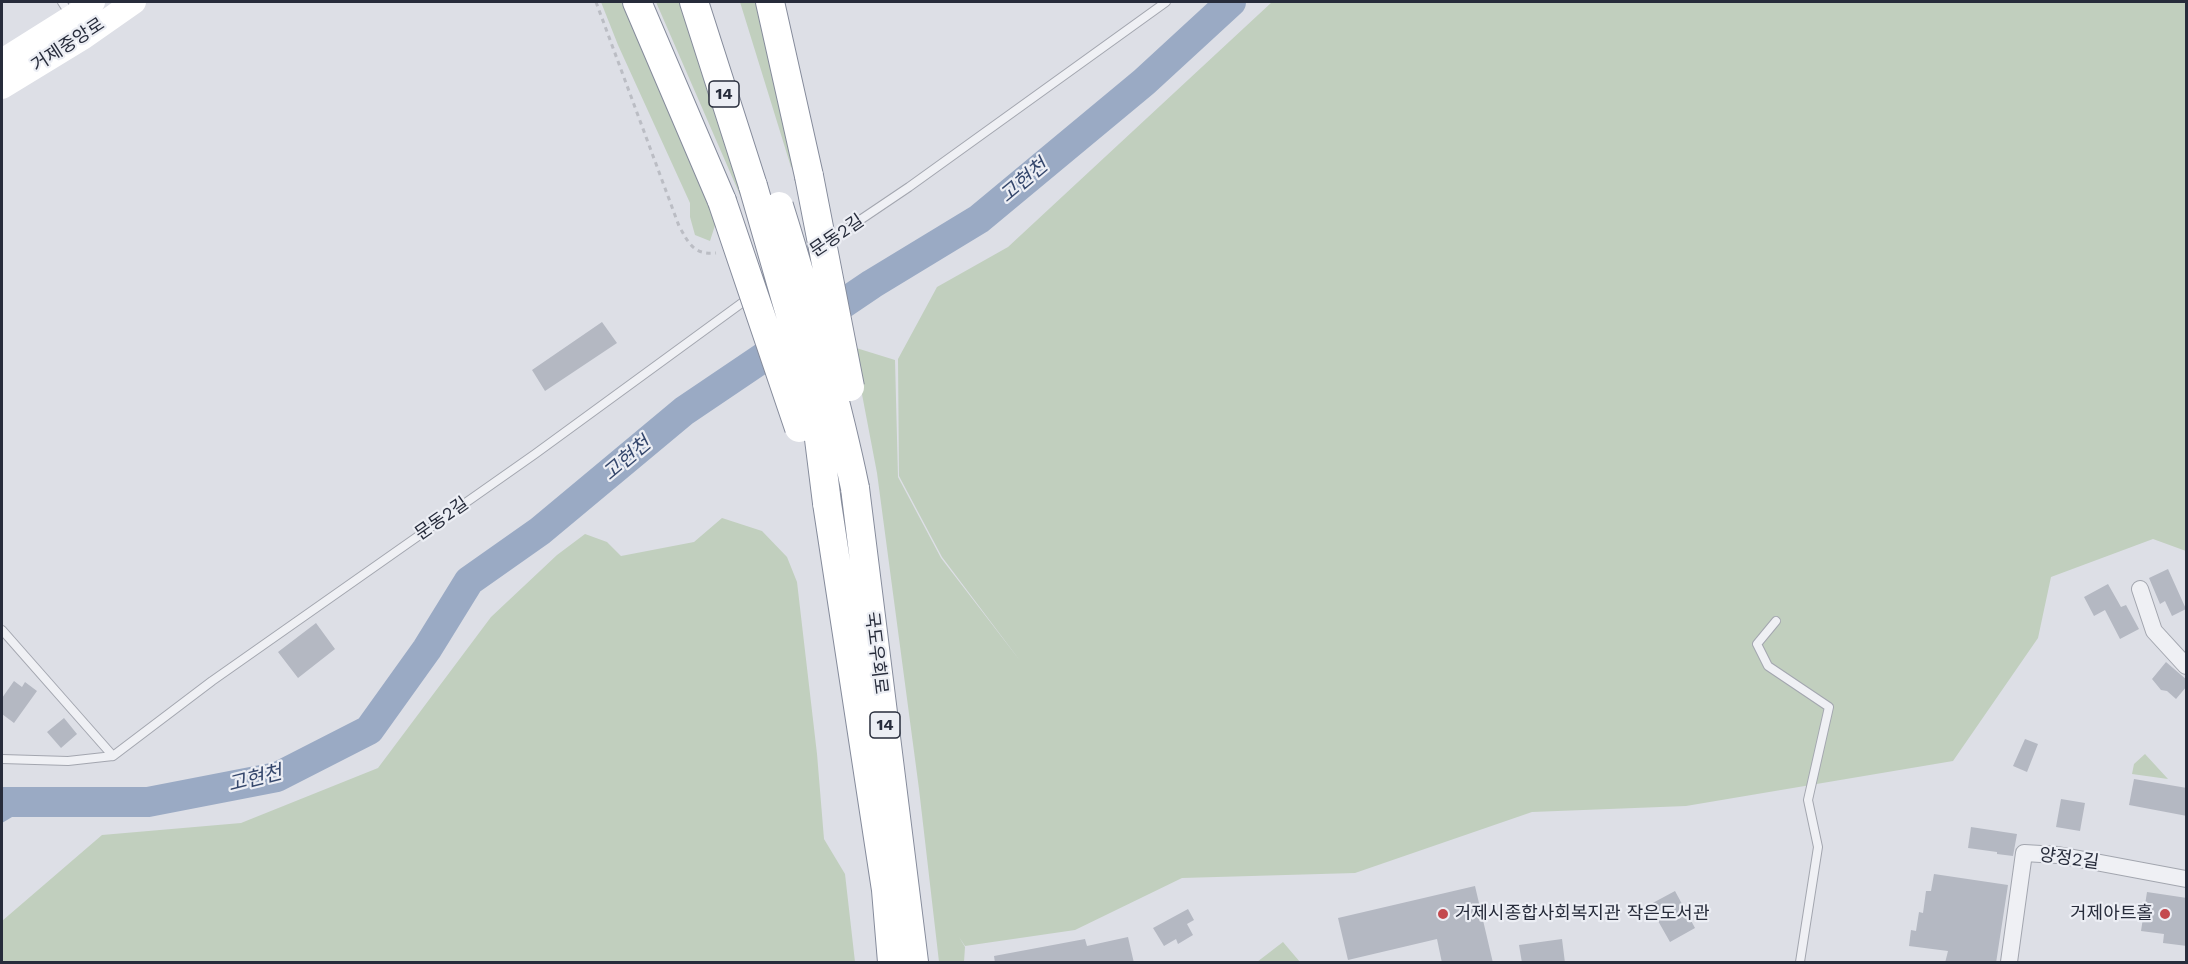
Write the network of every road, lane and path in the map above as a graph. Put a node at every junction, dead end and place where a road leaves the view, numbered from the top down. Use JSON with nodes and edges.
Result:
{"nodes":[{"id":1,"x":93,"y":2,"type":"edge"},
{"id":2,"x":134,"y":2,"type":"edge"},
{"id":3,"x":637,"y":2,"type":"edge"},
{"id":4,"x":694,"y":2,"type":"edge"},
{"id":5,"x":714,"y":2,"type":"edge"},
{"id":6,"x":770,"y":2,"type":"edge"},
{"id":7,"x":1166,"y":2,"type":"edge"},
{"id":8,"x":73,"y":19,"type":"edge"},
{"id":9,"x":2,"y":61,"type":"edge"},
{"id":10,"x":2,"y":87,"type":"edge"},
{"id":11,"x":761,"y":181,"type":"junction"},
{"id":12,"x":816,"y":250,"type":"dead end"},
{"id":13,"x":807,"y":257,"type":"dead end"},
{"id":14,"x":767,"y":284,"type":"dead end"},
{"id":15,"x":758,"y":291,"type":"dead end"},
{"id":16,"x":855,"y":488,"type":"junction"},
{"id":17,"x":827,"y":503,"type":"junction"},
{"id":18,"x":2140,"y":589,"type":"dead end"},
{"id":19,"x":1776,"y":621,"type":"dead end"},
{"id":20,"x":2,"y":630,"type":"edge"},
{"id":21,"x":2187,"y":666,"type":"edge"},
{"id":22,"x":112,"y":756,"type":"junction"},
{"id":23,"x":2,"y":759,"type":"edge"},
{"id":24,"x":2187,"y":879,"type":"edge"},
{"id":25,"x":892,"y":963,"type":"edge"},
{"id":26,"x":914,"y":963,"type":"edge"},
{"id":27,"x":1800,"y":963,"type":"edge"},
{"id":28,"x":2009,"y":963,"type":"edge"}],
"edges":[{"from":1,"to":8,"type":"main road","name":"거제중앙로"},
{"from":2,"to":8,"type":"main road","name":"거제중앙로"},
{"from":3,"to":17,"type":"highway","bridge":true},
{"from":4,"to":11,"type":"highway","number":"14"},
{"from":5,"to":11,"type":"highway","number":"14"},
{"from":6,"to":16,"type":"highway","bridge":true},
{"from":7,"to":12,"type":"lane","name":"문동2길"},
{"from":8,"to":9,"type":"main road","name":"거제중앙로"},
{"from":8,"to":10,"type":"main road","name":"거제중앙로"},
{"from":11,"to":16,"type":"highway","number":"14","bridge":true},
{"from":11,"to":17,"type":"highway","number":"14","bridge":true},
{"from":13,"to":14,"type":"lane","name":"문동2길"},
{"from":15,"to":22,"type":"lane","name":"문동2길"},
{"from":16,"to":26,"type":"highway","name":"국도우회로","number":"14"},
{"from":17,"to":25,"type":"highway","name":"국도우회로","number":"14"},
{"from":18,"to":21,"type":"street"},
{"from":19,"to":27,"type":"lane"},
{"from":20,"to":22,"type":"lane"},
{"from":22,"to":23,"type":"lane"},
{"from":24,"to":28,"type":"street","name":"양정2길"}]}
